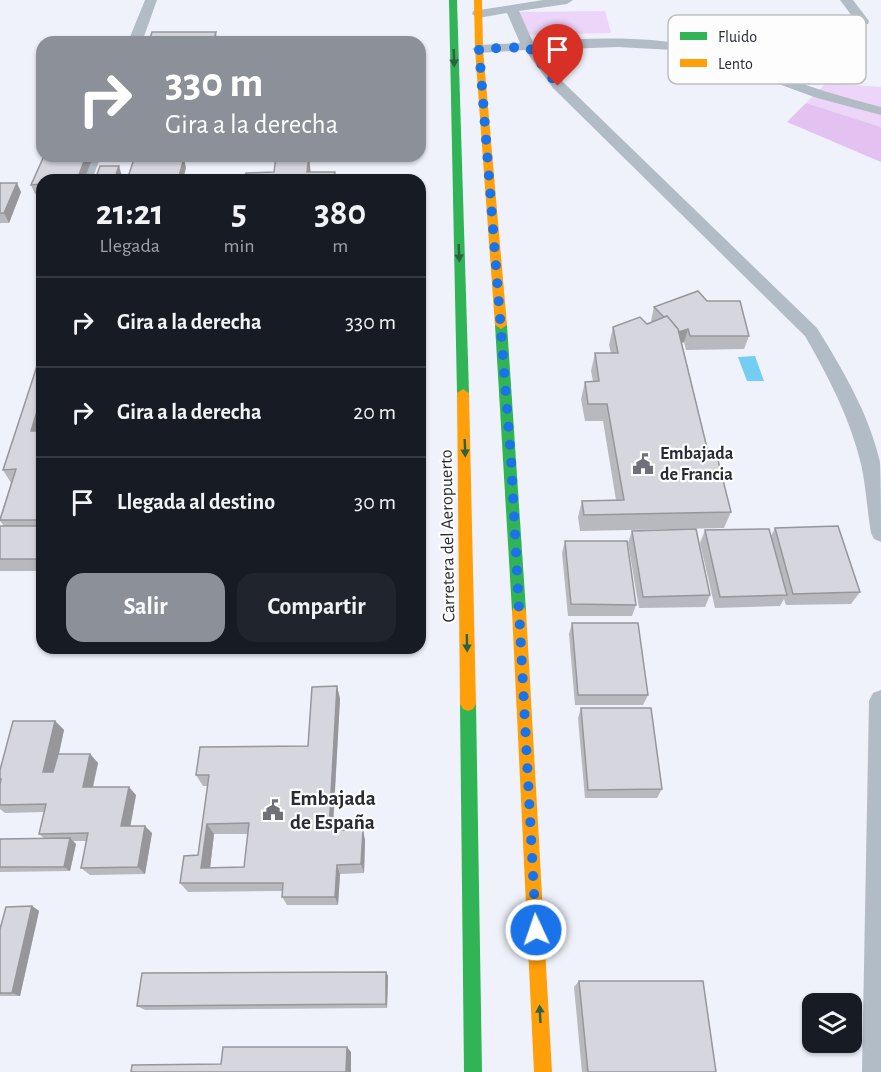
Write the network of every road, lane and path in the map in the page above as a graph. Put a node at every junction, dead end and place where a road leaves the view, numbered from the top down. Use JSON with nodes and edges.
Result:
{"nodes":[{"id":1,"x":151,"y":0,"type":"edge"},
{"id":2,"x":453,"y":0,"type":"edge"},
{"id":3,"x":567,"y":0,"type":"edge"},
{"id":4,"x":846,"y":0,"type":"edge"},
{"id":5,"x":517,"y":4,"type":"edge"},
{"id":6,"x":478,"y":7,"type":"edge"},
{"id":7,"x":858,"y":15,"type":"edge"},
{"id":8,"x":137,"y":36,"type":"edge"},
{"id":9,"x":668,"y":46,"type":"edge"},
{"id":10,"x":529,"y":47,"type":"junction"},
{"id":11,"x":479,"y":49,"type":"junction"},
{"id":12,"x":793,"y":84,"type":"edge"},
{"id":13,"x":881,"y":111,"type":"edge"},
{"id":14,"x":881,"y":532,"type":"edge"},
{"id":15,"x":881,"y":701,"type":"edge"},
{"id":16,"x":473,"y":1072,"type":"edge"},
{"id":17,"x":543,"y":1072,"type":"edge"},
{"id":18,"x":877,"y":1072,"type":"edge"}],
"edges":[{"from":1,"to":8,"type":"street"},
{"from":2,"to":16,"type":"main road","name":"Carretera del Aeropuerto","one_way":true},
{"from":3,"to":5,"type":"street"},
{"from":4,"to":7,"type":"street"},
{"from":5,"to":6,"type":"street"},
{"from":5,"to":10,"type":"street"},
{"from":6,"to":11,"type":"main road"},
{"from":9,"to":10,"type":"street"},
{"from":10,"to":11,"type":"street"},
{"from":10,"to":14,"type":"street"},
{"from":17,"to":11,"type":"main road","one_way":true},
{"from":12,"to":13,"type":"street"},
{"from":15,"to":18,"type":"street"}]}
